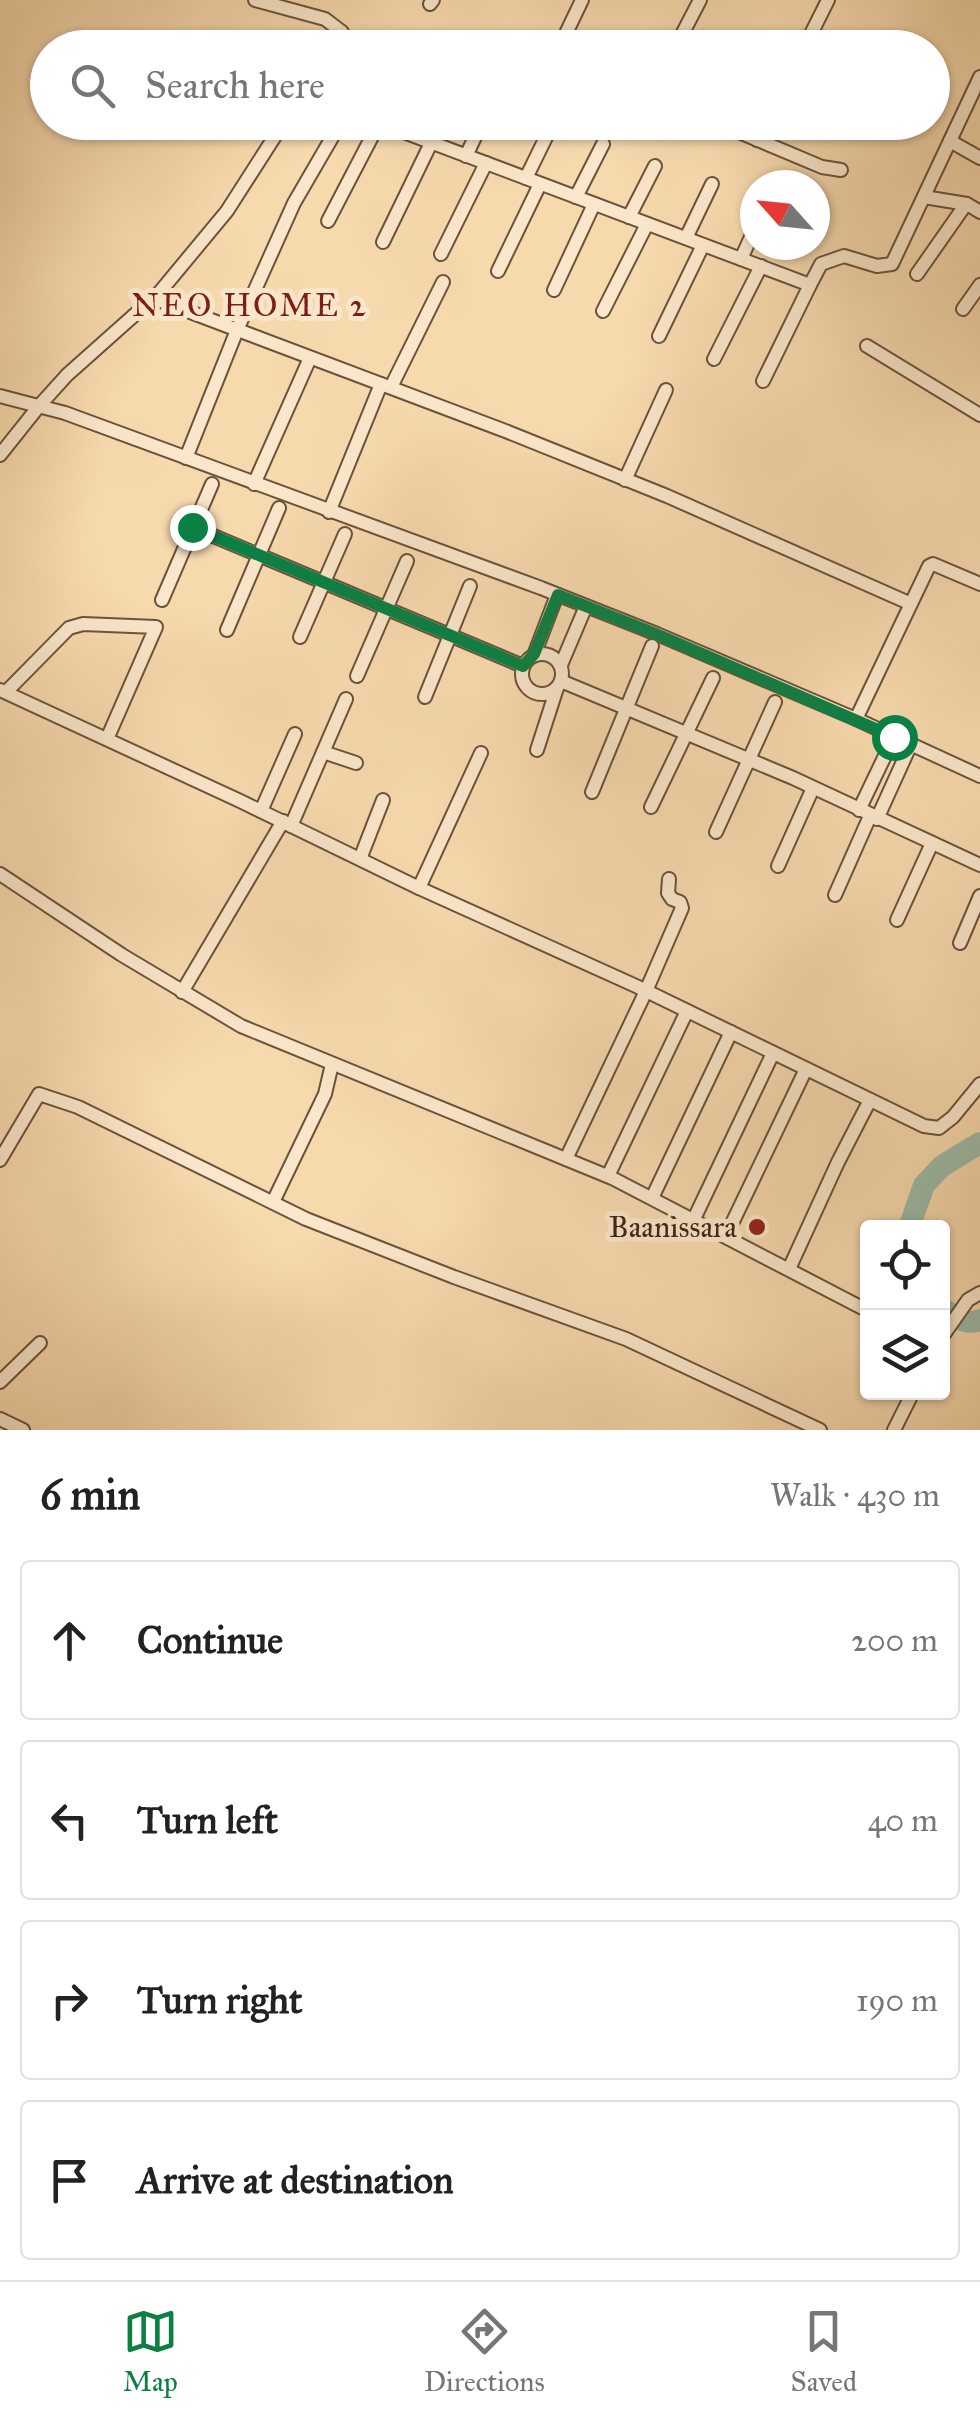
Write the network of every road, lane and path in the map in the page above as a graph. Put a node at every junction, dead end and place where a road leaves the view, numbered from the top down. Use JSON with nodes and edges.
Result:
{"nodes":[{"id":1,"x":255,"y":0,"type":"edge"},
{"id":2,"x":582,"y":0,"type":"edge"},
{"id":3,"x":700,"y":0,"type":"edge"},
{"id":4,"x":828,"y":0,"type":"edge"},
{"id":5,"x":339,"y":30,"type":"edge"},
{"id":6,"x":568,"y":30,"type":"edge"},
{"id":7,"x":684,"y":30,"type":"edge"},
{"id":8,"x":813,"y":30,"type":"edge"},
{"id":9,"x":980,"y":77,"type":"edge"},
{"id":10,"x":272,"y":140,"type":"edge"},
{"id":11,"x":331,"y":140,"type":"edge"},
{"id":12,"x":369,"y":140,"type":"edge"},
{"id":13,"x":427,"y":140,"type":"edge"},
{"id":14,"x":474,"y":140,"type":"edge"},
{"id":15,"x":545,"y":140,"type":"edge"},
{"id":16,"x":757,"y":140,"type":"edge"},
{"id":17,"x":950,"y":141,"type":"junction"},
{"id":18,"x":431,"y":143,"type":"junction"},
{"id":19,"x":603,"y":144,"type":"dead end"},
{"id":20,"x":466,"y":156,"type":"junction"},
{"id":21,"x":980,"y":158,"type":"edge"},
{"id":22,"x":486,"y":163,"type":"junction"},
{"id":23,"x":655,"y":166,"type":"dead end"},
{"id":24,"x":841,"y":170,"type":"dead end"},
{"id":25,"x":526,"y":178,"type":"junction"},
{"id":26,"x":540,"y":184,"type":"junction"},
{"id":27,"x":712,"y":184,"type":"dead end"},
{"id":28,"x":924,"y":196,"type":"junction"},
{"id":29,"x":576,"y":197,"type":"junction"},
{"id":30,"x":594,"y":204,"type":"junction"},
{"id":31,"x":966,"y":204,"type":"junction"},
{"id":32,"x":980,"y":212,"type":"edge"},
{"id":33,"x":629,"y":217,"type":"junction"},
{"id":34,"x":328,"y":221,"type":"dead end"},
{"id":35,"x":647,"y":224,"type":"junction"},
{"id":36,"x":686,"y":238,"type":"junction"},
{"id":37,"x":383,"y":242,"type":"dead end"},
{"id":38,"x":703,"y":244,"type":"junction"},
{"id":39,"x":441,"y":254,"type":"dead end"},
{"id":40,"x":740,"y":258,"type":"edge"},
{"id":41,"x":745,"y":260,"type":"edge"},
{"id":42,"x":761,"y":266,"type":"junction"},
{"id":43,"x":498,"y":271,"type":"dead end"},
{"id":44,"x":917,"y":274,"type":"dead end"},
{"id":45,"x":443,"y":282,"type":"dead end"},
{"id":46,"x":810,"y":286,"type":"junction"},
{"id":47,"x":980,"y":286,"type":"edge"},
{"id":48,"x":554,"y":290,"type":"dead end"},
{"id":49,"x":154,"y":298,"type":"junction"},
{"id":50,"x":963,"y":309,"type":"dead end"},
{"id":51,"x":603,"y":311,"type":"dead end"},
{"id":52,"x":237,"y":330,"type":"junction"},
{"id":53,"x":659,"y":336,"type":"dead end"},
{"id":54,"x":867,"y":346,"type":"dead end"},
{"id":55,"x":310,"y":358,"type":"junction"},
{"id":56,"x":714,"y":359,"type":"dead end"},
{"id":57,"x":763,"y":381,"type":"dead end"},
{"id":58,"x":386,"y":386,"type":"junction"},
{"id":59,"x":666,"y":390,"type":"dead end"},
{"id":60,"x":0,"y":396,"type":"edge"},
{"id":61,"x":39,"y":406,"type":"junction"},
{"id":62,"x":980,"y":415,"type":"edge"},
{"id":63,"x":0,"y":455,"type":"edge"},
{"id":64,"x":186,"y":458,"type":"junction"},
{"id":65,"x":625,"y":480,"type":"junction"},
{"id":66,"x":212,"y":484,"type":"dead end"},
{"id":67,"x":254,"y":484,"type":"junction"},
{"id":68,"x":279,"y":508,"type":"dead end"},
{"id":69,"x":329,"y":512,"type":"junction"},
{"id":70,"x":192,"y":527,"type":"junction"},
{"id":71,"x":345,"y":534,"type":"dead end"},
{"id":72,"x":258,"y":556,"type":"junction"},
{"id":73,"x":408,"y":561,"type":"dead end"},
{"id":74,"x":322,"y":582,"type":"junction"},
{"id":75,"x":980,"y":584,"type":"edge"},
{"id":76,"x":470,"y":586,"type":"dead end"},
{"id":77,"x":558,"y":595,"type":"junction"},
{"id":78,"x":162,"y":600,"type":"dead end"},
{"id":79,"x":910,"y":603,"type":"junction"},
{"id":80,"x":586,"y":606,"type":"junction"},
{"id":81,"x":388,"y":610,"type":"junction"},
{"id":82,"x":227,"y":630,"type":"dead end"},
{"id":83,"x":451,"y":636,"type":"junction"},
{"id":84,"x":300,"y":637,"type":"dead end"},
{"id":85,"x":652,"y":646,"type":"dead end"},
{"id":86,"x":534,"y":654,"type":"junction"},
{"id":87,"x":523,"y":666,"type":"junction"},
{"id":88,"x":561,"y":666,"type":"junction"},
{"id":89,"x":357,"y":676,"type":"dead end"},
{"id":90,"x":714,"y":678,"type":"dead end"},
{"id":91,"x":559,"y":685,"type":"junction"},
{"id":92,"x":3,"y":691,"type":"edge"},
{"id":93,"x":425,"y":698,"type":"dead end"},
{"id":94,"x":346,"y":699,"type":"dead end"},
{"id":95,"x":775,"y":702,"type":"dead end"},
{"id":96,"x":625,"y":708,"type":"junction"},
{"id":97,"x":856,"y":719,"type":"junction"},
{"id":98,"x":295,"y":734,"type":"dead end"},
{"id":99,"x":688,"y":734,"type":"junction"},
{"id":100,"x":894,"y":737,"type":"junction"},
{"id":101,"x":107,"y":740,"type":"junction"},
{"id":102,"x":911,"y":744,"type":"junction"},
{"id":103,"x":537,"y":750,"type":"dead end"},
{"id":104,"x":323,"y":752,"type":"junction"},
{"id":105,"x":482,"y":753,"type":"dead end"},
{"id":106,"x":748,"y":760,"type":"junction"},
{"id":107,"x":356,"y":763,"type":"dead end"},
{"id":108,"x":980,"y":776,"type":"edge"},
{"id":109,"x":813,"y":788,"type":"junction"},
{"id":110,"x":592,"y":792,"type":"dead end"},
{"id":111,"x":383,"y":800,"type":"dead end"},
{"id":112,"x":651,"y":807,"type":"dead end"},
{"id":113,"x":261,"y":810,"type":"junction"},
{"id":114,"x":869,"y":815,"type":"junction"},
{"id":115,"x":287,"y":824,"type":"junction"},
{"id":116,"x":716,"y":832,"type":"dead end"},
{"id":117,"x":932,"y":843,"type":"junction"},
{"id":118,"x":360,"y":859,"type":"junction"},
{"id":119,"x":980,"y":865,"type":"edge"},
{"id":120,"x":778,"y":866,"type":"dead end"},
{"id":121,"x":0,"y":874,"type":"edge"},
{"id":122,"x":669,"y":880,"type":"dead end"},
{"id":123,"x":419,"y":888,"type":"junction"},
{"id":124,"x":834,"y":895,"type":"dead end"},
{"id":125,"x":980,"y":896,"type":"edge"},
{"id":126,"x":898,"y":920,"type":"dead end"},
{"id":127,"x":960,"y":942,"type":"dead end"},
{"id":128,"x":646,"y":991,"type":"junction"},
{"id":129,"x":182,"y":992,"type":"junction"},
{"id":130,"x":687,"y":1011,"type":"junction"},
{"id":131,"x":732,"y":1032,"type":"junction"},
{"id":132,"x":773,"y":1053,"type":"junction"},
{"id":133,"x":332,"y":1064,"type":"junction"},
{"id":134,"x":806,"y":1069,"type":"junction"},
{"id":135,"x":980,"y":1084,"type":"edge"},
{"id":136,"x":870,"y":1100,"type":"junction"},
{"id":137,"x":566,"y":1159,"type":"junction"},
{"id":138,"x":0,"y":1160,"type":"edge"},
{"id":139,"x":608,"y":1176,"type":"junction"},
{"id":140,"x":652,"y":1198,"type":"junction"},
{"id":141,"x":273,"y":1202,"type":"junction"},
{"id":142,"x":694,"y":1220,"type":"junction"},
{"id":143,"x":726,"y":1236,"type":"junction"},
{"id":144,"x":790,"y":1269,"type":"junction"},
{"id":145,"x":974,"y":1297,"type":"edge"},
{"id":146,"x":866,"y":1310,"type":"edge"},
{"id":147,"x":950,"y":1327,"type":"edge"},
{"id":148,"x":40,"y":1343,"type":"dead end"},
{"id":149,"x":0,"y":1382,"type":"edge"},
{"id":150,"x":909,"y":1400,"type":"edge"},
{"id":151,"x":0,"y":1420,"type":"edge"},
{"id":152,"x":22,"y":1430,"type":"edge"},
{"id":153,"x":820,"y":1430,"type":"edge"},
{"id":154,"x":894,"y":1430,"type":"edge"}],
"edges":[{"from":1,"to":5,"type":"street"},
{"from":2,"to":6,"type":"street"},
{"from":3,"to":7,"type":"street"},
{"from":4,"to":8,"type":"street"},
{"from":9,"to":17,"type":"street"},
{"from":10,"to":49,"type":"street"},
{"from":11,"to":52,"type":"street"},
{"from":12,"to":34,"type":"street"},
{"from":13,"to":18,"type":"street"},
{"from":14,"to":20,"type":"street"},
{"from":15,"to":25,"type":"street"},
{"from":16,"to":24,"type":"street"},
{"from":17,"to":21,"type":"street"},
{"from":17,"to":28,"type":"street"},
{"from":18,"to":20,"type":"street"},
{"from":18,"to":37,"type":"street"},
{"from":19,"to":29,"type":"street"},
{"from":20,"to":22,"type":"street"},
{"from":22,"to":25,"type":"street"},
{"from":22,"to":39,"type":"street"},
{"from":23,"to":33,"type":"street"},
{"from":25,"to":26,"type":"street"},
{"from":26,"to":29,"type":"street"},
{"from":26,"to":43,"type":"street"},
{"from":27,"to":36,"type":"street"},
{"from":28,"to":31,"type":"street"},
{"from":28,"to":46,"type":"street"},
{"from":29,"to":30,"type":"street"},
{"from":30,"to":33,"type":"street"},
{"from":30,"to":48,"type":"street"},
{"from":31,"to":32,"type":"street"},
{"from":31,"to":44,"type":"street"},
{"from":33,"to":35,"type":"street"},
{"from":35,"to":36,"type":"street"},
{"from":35,"to":51,"type":"street"},
{"from":36,"to":38,"type":"street"},
{"from":38,"to":40,"type":"street"},
{"from":38,"to":53,"type":"street"},
{"from":41,"to":42,"type":"street"},
{"from":42,"to":46,"type":"street"},
{"from":42,"to":56,"type":"street"},
{"from":45,"to":58,"type":"street"},
{"from":46,"to":57,"type":"street"},
{"from":47,"to":50,"type":"street"},
{"from":49,"to":52,"type":"street"},
{"from":49,"to":61,"type":"street"},
{"from":52,"to":55,"type":"street"},
{"from":52,"to":64,"type":"street"},
{"from":54,"to":62,"type":"street"},
{"from":55,"to":58,"type":"street"},
{"from":55,"to":67,"type":"street"},
{"from":58,"to":65,"type":"street"},
{"from":58,"to":69,"type":"street"},
{"from":59,"to":65,"type":"street"},
{"from":60,"to":61,"type":"street"},
{"from":61,"to":63,"type":"street"},
{"from":61,"to":64,"type":"street"},
{"from":64,"to":67,"type":"street"},
{"from":65,"to":79,"type":"street"},
{"from":66,"to":70,"type":"street"},
{"from":67,"to":69,"type":"street"},
{"from":68,"to":72,"type":"street"},
{"from":69,"to":77,"type":"street"},
{"from":70,"to":72,"type":"street"},
{"from":70,"to":78,"type":"street"},
{"from":71,"to":74,"type":"street"},
{"from":72,"to":74,"type":"street"},
{"from":72,"to":82,"type":"street"},
{"from":73,"to":81,"type":"street"},
{"from":74,"to":81,"type":"street"},
{"from":74,"to":84,"type":"street"},
{"from":75,"to":79,"type":"street"},
{"from":76,"to":83,"type":"street"},
{"from":77,"to":80,"type":"street"},
{"from":77,"to":86,"type":"street"},
{"from":79,"to":97,"type":"street"},
{"from":80,"to":88,"type":"street"},
{"from":80,"to":97,"type":"street"},
{"from":81,"to":83,"type":"street"},
{"from":81,"to":89,"type":"street"},
{"from":83,"to":87,"type":"street"},
{"from":83,"to":93,"type":"street"},
{"from":85,"to":96,"type":"street"},
{"from":86,"to":87,"type":"street"},
{"from":86,"to":88,"type":"street"},
{"from":87,"to":91,"type":"street"},
{"from":88,"to":91,"type":"street"},
{"from":90,"to":99,"type":"street"},
{"from":91,"to":96,"type":"street"},
{"from":91,"to":103,"type":"street"},
{"from":92,"to":101,"type":"street"},
{"from":92,"to":101,"type":"street"},
{"from":94,"to":104,"type":"street"},
{"from":95,"to":106,"type":"street"},
{"from":96,"to":99,"type":"street"},
{"from":96,"to":110,"type":"street"},
{"from":97,"to":100,"type":"street"},
{"from":98,"to":113,"type":"street"},
{"from":99,"to":106,"type":"street"},
{"from":99,"to":112,"type":"street"},
{"from":100,"to":102,"type":"street"},
{"from":100,"to":114,"type":"street"},
{"from":101,"to":113,"type":"street"},
{"from":102,"to":108,"type":"street"},
{"from":102,"to":114,"type":"street"},
{"from":104,"to":107,"type":"street"},
{"from":104,"to":115,"type":"street"},
{"from":105,"to":123,"type":"street"},
{"from":106,"to":109,"type":"street"},
{"from":106,"to":116,"type":"street"},
{"from":109,"to":114,"type":"street"},
{"from":109,"to":120,"type":"street"},
{"from":111,"to":118,"type":"street"},
{"from":113,"to":115,"type":"street"},
{"from":114,"to":117,"type":"street"},
{"from":114,"to":124,"type":"street"},
{"from":115,"to":118,"type":"street"},
{"from":115,"to":129,"type":"street"},
{"from":117,"to":119,"type":"street"},
{"from":117,"to":126,"type":"street"},
{"from":118,"to":123,"type":"street"},
{"from":121,"to":129,"type":"street"},
{"from":122,"to":128,"type":"street"},
{"from":123,"to":128,"type":"street"},
{"from":125,"to":127,"type":"street"},
{"from":128,"to":130,"type":"street"},
{"from":128,"to":137,"type":"street"},
{"from":129,"to":133,"type":"street"},
{"from":130,"to":131,"type":"street"},
{"from":130,"to":139,"type":"street"},
{"from":131,"to":132,"type":"street"},
{"from":131,"to":140,"type":"street"},
{"from":132,"to":134,"type":"street"},
{"from":132,"to":142,"type":"street"},
{"from":133,"to":137,"type":"street"},
{"from":133,"to":141,"type":"street"},
{"from":134,"to":136,"type":"street"},
{"from":134,"to":143,"type":"street"},
{"from":135,"to":136,"type":"street"},
{"from":136,"to":144,"type":"street"},
{"from":137,"to":139,"type":"street"},
{"from":138,"to":141,"type":"street"},
{"from":139,"to":140,"type":"street"},
{"from":140,"to":142,"type":"street"},
{"from":141,"to":153,"type":"street"},
{"from":142,"to":143,"type":"street"},
{"from":143,"to":144,"type":"street"},
{"from":144,"to":146,"type":"street"},
{"from":145,"to":147,"type":"street"},
{"from":148,"to":149,"type":"street"},
{"from":150,"to":154,"type":"street"},
{"from":151,"to":152,"type":"street"}]}
